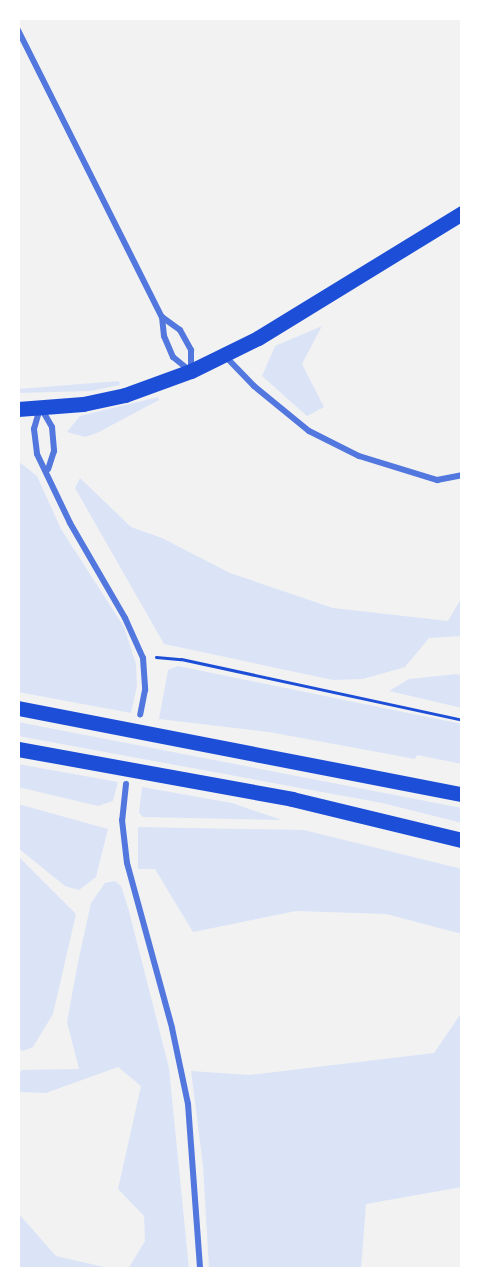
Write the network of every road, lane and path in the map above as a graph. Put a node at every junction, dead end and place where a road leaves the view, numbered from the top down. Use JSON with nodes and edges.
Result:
{"nodes":[{"id":1,"x":18,"y":30,"type":"edge"},
{"id":2,"x":462,"y":213,"type":"edge"},
{"id":3,"x":162,"y":318,"type":"junction"},
{"id":4,"x":225,"y":355,"type":"junction"},
{"id":5,"x":191,"y":371,"type":"junction"},
{"id":6,"x":20,"y":407,"type":"edge"},
{"id":7,"x":41,"y":408,"type":"junction"},
{"id":8,"x":48,"y":469,"type":"junction"},
{"id":9,"x":462,"y":475,"type":"edge"},
{"id":10,"x":157,"y":657,"type":"dead end"},
{"id":11,"x":18,"y":708,"type":"edge"},
{"id":12,"x":140,"y":715,"type":"dead end"},
{"id":13,"x":462,"y":720,"type":"edge"},
{"id":14,"x":18,"y":749,"type":"edge"},
{"id":15,"x":126,"y":784,"type":"dead end"},
{"id":16,"x":462,"y":794,"type":"edge"},
{"id":17,"x":462,"y":840,"type":"edge"},
{"id":18,"x":200,"y":1269,"type":"edge"}],
"edges":[{"from":1,"to":3,"type":"street"},
{"from":2,"to":4,"type":"main road"},
{"from":3,"to":5,"type":"street"},
{"from":3,"to":5,"type":"street"},
{"from":4,"to":5,"type":"main road"},
{"from":4,"to":9,"type":"street"},
{"from":5,"to":7,"type":"main road"},
{"from":6,"to":7,"type":"main road"},
{"from":7,"to":8,"type":"street"},
{"from":7,"to":8,"type":"street"},
{"from":8,"to":12,"type":"street"},
{"from":10,"to":13,"type":"path"},
{"from":11,"to":16,"type":"main road"},
{"from":14,"to":17,"type":"main road"},
{"from":15,"to":18,"type":"street"}]}
